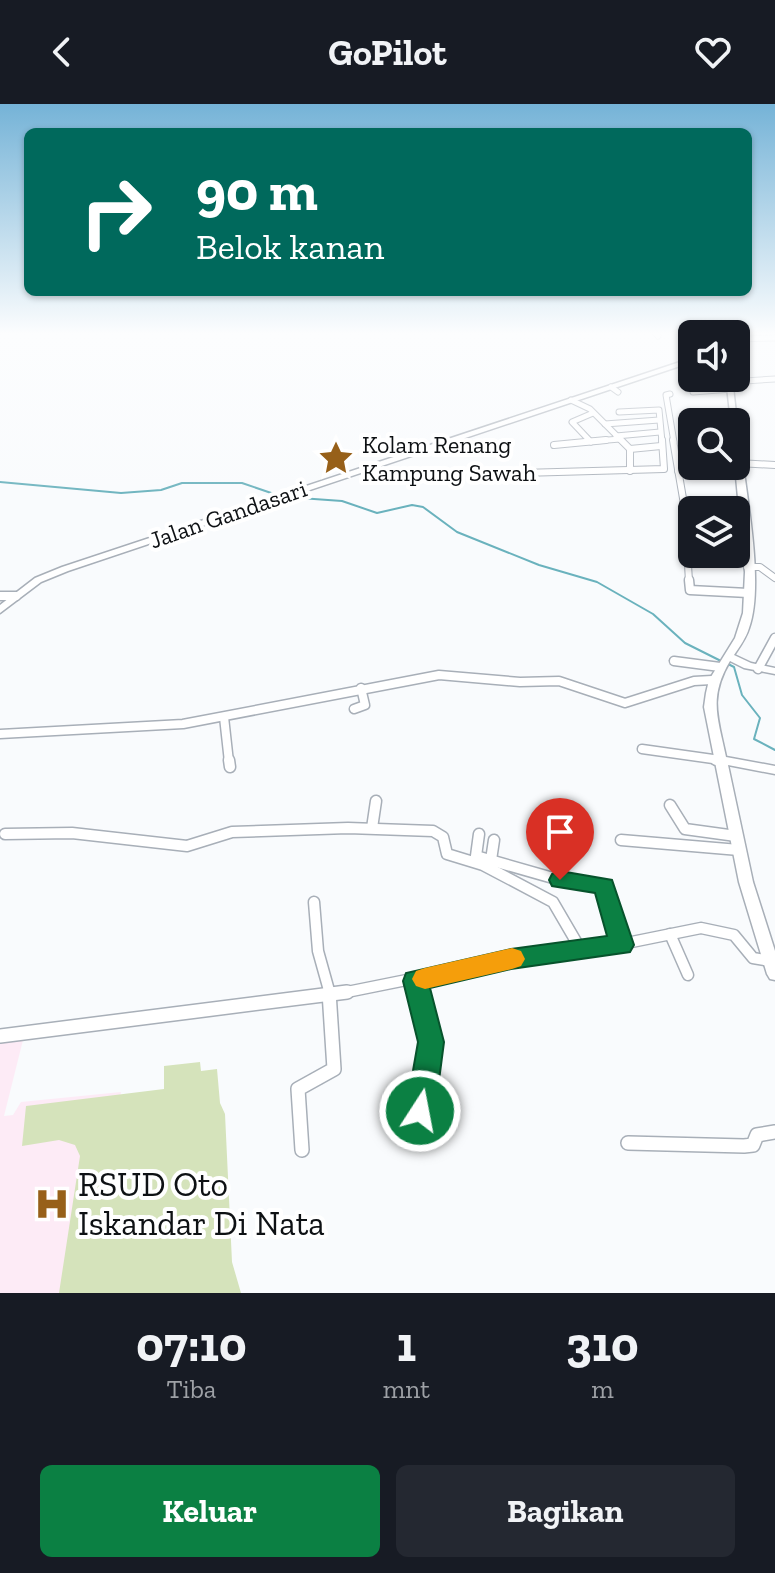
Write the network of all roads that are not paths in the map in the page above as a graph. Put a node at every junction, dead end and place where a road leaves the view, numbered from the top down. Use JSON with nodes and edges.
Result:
{"nodes":[{"id":1,"x":615,"y":388,"type":"edge"},
{"id":2,"x":670,"y":394,"type":"dead end"},
{"id":3,"x":571,"y":400,"type":"junction"},
{"id":4,"x":619,"y":412,"type":"dead end"},
{"id":5,"x":593,"y":413,"type":"junction"},
{"id":6,"x":659,"y":420,"type":"junction"},
{"id":7,"x":605,"y":424,"type":"junction"},
{"id":8,"x":660,"y":432,"type":"junction"},
{"id":9,"x":618,"y":438,"type":"junction"},
{"id":10,"x":591,"y":442,"type":"junction"},
{"id":11,"x":554,"y":445,"type":"dead end"},
{"id":12,"x":661,"y":446,"type":"junction"},
{"id":13,"x":630,"y":449,"type":"junction"},
{"id":14,"x":775,"y":463,"type":"edge"},
{"id":15,"x":750,"y":464,"type":"edge"},
{"id":16,"x":630,"y":471,"type":"junction"},
{"id":17,"x":678,"y":471,"type":"edge"},
{"id":18,"x":522,"y":473,"type":"dead end"},
{"id":19,"x":679,"y":480,"type":"edge"},
{"id":20,"x":750,"y":567,"type":"edge"},
{"id":21,"x":747,"y":568,"type":"edge"},
{"id":22,"x":775,"y":578,"type":"edge"},
{"id":23,"x":748,"y":593,"type":"junction"},
{"id":24,"x":0,"y":596,"type":"edge"},
{"id":25,"x":16,"y":596,"type":"junction"},
{"id":26,"x":0,"y":610,"type":"edge"},
{"id":27,"x":775,"y":638,"type":"edge"},
{"id":28,"x":674,"y":661,"type":"dead end"},
{"id":29,"x":724,"y":662,"type":"junction"},
{"id":30,"x":758,"y":669,"type":"junction"},
{"id":31,"x":775,"y":671,"type":"edge"},
{"id":32,"x":712,"y":680,"type":"junction"},
{"id":33,"x":361,"y":688,"type":"junction"},
{"id":34,"x":354,"y":709,"type":"dead end"},
{"id":35,"x":224,"y":717,"type":"junction"},
{"id":36,"x":0,"y":734,"type":"edge"},
{"id":37,"x":642,"y":749,"type":"dead end"},
{"id":38,"x":720,"y":760,"type":"junction"},
{"id":39,"x":746,"y":765,"type":"junction"},
{"id":40,"x":230,"y":767,"type":"dead end"},
{"id":41,"x":775,"y":770,"type":"edge"},
{"id":42,"x":775,"y":776,"type":"edge"},
{"id":43,"x":376,"y":801,"type":"dead end"},
{"id":44,"x":670,"y":805,"type":"dead end"},
{"id":45,"x":372,"y":828,"type":"junction"},
{"id":46,"x":5,"y":834,"type":"dead end"},
{"id":47,"x":479,"y":834,"type":"dead end"},
{"id":48,"x":494,"y":840,"type":"dead end"},
{"id":49,"x":621,"y":840,"type":"dead end"},
{"id":50,"x":737,"y":843,"type":"junction"},
{"id":51,"x":491,"y":860,"type":"junction"},
{"id":52,"x":314,"y":902,"type":"dead end"},
{"id":53,"x":670,"y":934,"type":"junction"},
{"id":54,"x":621,"y":945,"type":"junction"},
{"id":55,"x":581,"y":950,"type":"junction"},
{"id":56,"x":772,"y":968,"type":"edge"},
{"id":57,"x":688,"y":975,"type":"dead end"},
{"id":58,"x":415,"y":981,"type":"junction"},
{"id":59,"x":330,"y":995,"type":"junction"},
{"id":60,"x":0,"y":1036,"type":"edge"},
{"id":61,"x":420,"y":1111,"type":"dead end"},
{"id":62,"x":775,"y":1132,"type":"edge"},
{"id":63,"x":628,"y":1143,"type":"dead end"},
{"id":64,"x":302,"y":1150,"type":"dead end"}],
"edges":[{"from":1,"to":3,"type":"street","name":"Jalan Gandasari"},
{"from":2,"to":17,"type":"street"},
{"from":3,"to":5,"type":"street"},
{"from":3,"to":25,"type":"street","name":"Jalan Gandasari"},
{"from":4,"to":6,"type":"street"},
{"from":5,"to":7,"type":"street"},
{"from":5,"to":10,"type":"street"},
{"from":6,"to":7,"type":"street"},
{"from":6,"to":8,"type":"street"},
{"from":7,"to":9,"type":"street"},
{"from":8,"to":9,"type":"street"},
{"from":8,"to":12,"type":"street"},
{"from":9,"to":10,"type":"street"},
{"from":9,"to":13,"type":"street"},
{"from":10,"to":11,"type":"street"},
{"from":12,"to":13,"type":"street"},
{"from":12,"to":16,"type":"street"},
{"from":13,"to":16,"type":"street"},
{"from":14,"to":15,"type":"street"},
{"from":16,"to":18,"type":"street"},
{"from":19,"to":23,"type":"street"},
{"from":20,"to":22,"type":"street"},
{"from":21,"to":23,"type":"street"},
{"from":23,"to":29,"type":"street"},
{"from":24,"to":25,"type":"street"},
{"from":25,"to":26,"type":"street","name":"Jalan Gandasari"},
{"from":27,"to":30,"type":"street"},
{"from":28,"to":29,"type":"street"},
{"from":29,"to":30,"type":"street"},
{"from":29,"to":32,"type":"street"},
{"from":30,"to":31,"type":"street"},
{"from":32,"to":33,"type":"street"},
{"from":32,"to":38,"type":"street"},
{"from":33,"to":34,"type":"street"},
{"from":33,"to":35,"type":"street"},
{"from":35,"to":36,"type":"street"},
{"from":35,"to":40,"type":"street"},
{"from":37,"to":38,"type":"street"},
{"from":38,"to":39,"type":"street"},
{"from":38,"to":50,"type":"street"},
{"from":39,"to":41,"type":"street"},
{"from":39,"to":42,"type":"street"},
{"from":43,"to":45,"type":"street"},
{"from":44,"to":50,"type":"street"},
{"from":45,"to":46,"type":"street"},
{"from":45,"to":55,"type":"street"},
{"from":47,"to":51,"type":"street"},
{"from":48,"to":51,"type":"street"},
{"from":49,"to":50,"type":"street"},
{"from":50,"to":56,"type":"street"},
{"from":51,"to":54,"type":"street"},
{"from":52,"to":59,"type":"street"},
{"from":53,"to":54,"type":"street"},
{"from":53,"to":56,"type":"street"},
{"from":53,"to":57,"type":"street"},
{"from":54,"to":55,"type":"street"},
{"from":55,"to":58,"type":"street"},
{"from":58,"to":59,"type":"street"},
{"from":58,"to":61,"type":"street"},
{"from":59,"to":60,"type":"street"},
{"from":59,"to":64,"type":"street"},
{"from":62,"to":63,"type":"street"}]}
